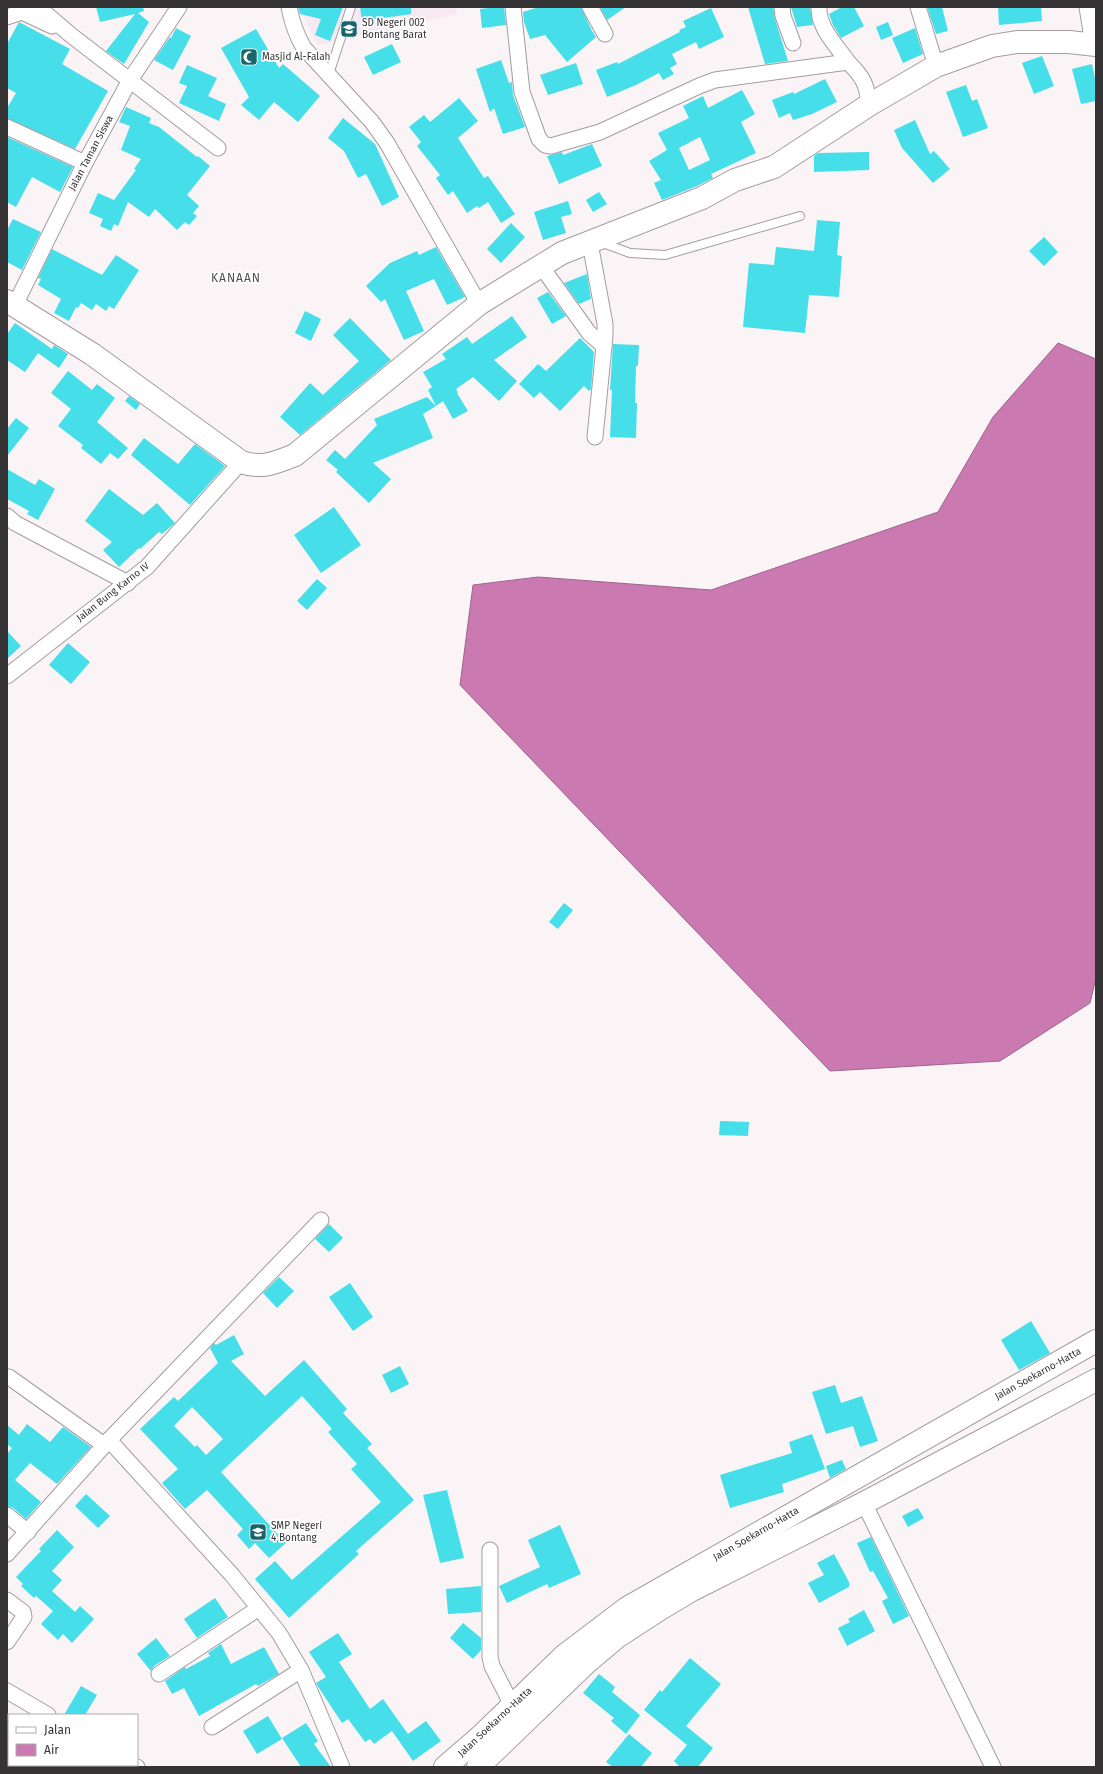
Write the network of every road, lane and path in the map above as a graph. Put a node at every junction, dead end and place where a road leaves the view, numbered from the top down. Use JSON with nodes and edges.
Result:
{"nodes":[{"id":1,"x":38,"y":7,"type":"edge"},
{"id":2,"x":178,"y":7,"type":"edge"},
{"id":3,"x":290,"y":7,"type":"edge"},
{"id":4,"x":351,"y":7,"type":"edge"},
{"id":5,"x":513,"y":7,"type":"edge"},
{"id":6,"x":590,"y":7,"type":"edge"},
{"id":7,"x":782,"y":7,"type":"edge"},
{"id":8,"x":819,"y":7,"type":"edge"},
{"id":9,"x":918,"y":7,"type":"edge"},
{"id":10,"x":1087,"y":7,"type":"edge"},
{"id":11,"x":7,"y":18,"type":"edge"},
{"id":12,"x":605,"y":34,"type":"dead end"},
{"id":13,"x":72,"y":36,"type":"junction"},
{"id":14,"x":793,"y":43,"type":"dead end"},
{"id":15,"x":1095,"y":45,"type":"edge"},
{"id":16,"x":848,"y":62,"type":"junction"},
{"id":17,"x":936,"y":66,"type":"junction"},
{"id":18,"x":329,"y":74,"type":"junction"},
{"id":19,"x":130,"y":80,"type":"junction"},
{"id":20,"x":869,"y":105,"type":"junction"},
{"id":21,"x":7,"y":127,"type":"edge"},
{"id":22,"x":218,"y":148,"type":"dead end"},
{"id":23,"x":85,"y":163,"type":"junction"},
{"id":24,"x":800,"y":216,"type":"dead end"},
{"id":25,"x":592,"y":242,"type":"junction"},
{"id":26,"x":541,"y":266,"type":"junction"},
{"id":27,"x":11,"y":303,"type":"edge"},
{"id":28,"x":479,"y":304,"type":"junction"},
{"id":29,"x":604,"y":346,"type":"junction"},
{"id":30,"x":595,"y":437,"type":"dead end"},
{"id":31,"x":241,"y":462,"type":"junction"},
{"id":32,"x":7,"y":516,"type":"edge"},
{"id":33,"x":128,"y":583,"type":"junction"},
{"id":34,"x":7,"y":676,"type":"edge"},
{"id":35,"x":321,"y":1220,"type":"dead end"},
{"id":36,"x":1096,"y":1341,"type":"edge"},
{"id":37,"x":8,"y":1377,"type":"dead end"},
{"id":38,"x":1096,"y":1380,"type":"edge"},
{"id":39,"x":106,"y":1442,"type":"junction"},
{"id":40,"x":864,"y":1503,"type":"junction"},
{"id":41,"x":7,"y":1515,"type":"edge"},
{"id":42,"x":28,"y":1532,"type":"junction"},
{"id":43,"x":490,"y":1550,"type":"dead end"},
{"id":44,"x":7,"y":1554,"type":"edge"},
{"id":45,"x":690,"y":1581,"type":"junction"},
{"id":46,"x":7,"y":1600,"type":"edge"},
{"id":47,"x":657,"y":1601,"type":"junction"},
{"id":48,"x":259,"y":1608,"type":"junction"},
{"id":49,"x":7,"y":1642,"type":"edge"},
{"id":50,"x":301,"y":1670,"type":"junction"},
{"id":51,"x":159,"y":1674,"type":"dead end"},
{"id":52,"x":7,"y":1691,"type":"edge"},
{"id":53,"x":512,"y":1706,"type":"junction"},
{"id":54,"x":46,"y":1714,"type":"edge"},
{"id":55,"x":212,"y":1727,"type":"dead end"},
{"id":56,"x":342,"y":1767,"type":"edge"},
{"id":57,"x":445,"y":1767,"type":"edge"},
{"id":58,"x":478,"y":1767,"type":"edge"},
{"id":59,"x":993,"y":1767,"type":"edge"}],
"edges":[{"from":1,"to":13,"type":"street"},
{"from":2,"to":19,"type":"street","name":"Jalan Taman Siswa"},
{"from":3,"to":18,"type":"street"},
{"from":4,"to":18,"type":"lane"},
{"from":5,"to":16,"type":"street"},
{"from":6,"to":12,"type":"street"},
{"from":7,"to":14,"type":"street"},
{"from":8,"to":16,"type":"street"},
{"from":9,"to":17,"type":"street"},
{"from":10,"to":15,"type":"street"},
{"from":11,"to":13,"type":"street"},
{"from":13,"to":19,"type":"street"},
{"from":15,"to":17,"type":"main road"},
{"from":16,"to":20,"type":"street"},
{"from":17,"to":20,"type":"main road"},
{"from":18,"to":28,"type":"street"},
{"from":19,"to":22,"type":"street"},
{"from":19,"to":23,"type":"street","name":"Jalan Taman Siswa"},
{"from":20,"to":25,"type":"main road"},
{"from":21,"to":23,"type":"street"},
{"from":23,"to":27,"type":"street","name":"Jalan Taman Siswa"},
{"from":24,"to":25,"type":"lane"},
{"from":25,"to":26,"type":"main road"},
{"from":25,"to":29,"type":"street"},
{"from":26,"to":28,"type":"main road"},
{"from":26,"to":29,"type":"street"},
{"from":27,"to":31,"type":"main road"},
{"from":28,"to":31,"type":"main road"},
{"from":29,"to":30,"type":"street"},
{"from":31,"to":33,"type":"street","name":"Jalan Bung Karno IV"},
{"from":32,"to":33,"type":"street"},
{"from":33,"to":34,"type":"street","name":"Jalan Bung Karno IV"},
{"from":35,"to":39,"type":"street"},
{"from":36,"to":45,"type":"main road","name":"Jalan Soekarno-Hatta"},
{"from":37,"to":39,"type":"street"},
{"from":38,"to":40,"type":"main road","name":"Jalan Soekarno-Hatta"},
{"from":39,"to":42,"type":"street"},
{"from":39,"to":48,"type":"street"},
{"from":40,"to":45,"type":"main road","name":"Jalan Soekarno-Hatta"},
{"from":40,"to":59,"type":"street"},
{"from":41,"to":42,"type":"street"},
{"from":42,"to":44,"type":"street"},
{"from":43,"to":53,"type":"street"},
{"from":45,"to":47,"type":"main road","name":"Jalan Soekarno-Hatta"},
{"from":46,"to":49,"type":"street"},
{"from":47,"to":53,"type":"main road","name":"Jalan Soekarno-Hatta"},
{"from":47,"to":58,"type":"main road","name":"Jalan Soekarno-Hatta"},
{"from":48,"to":50,"type":"street"},
{"from":48,"to":51,"type":"street"},
{"from":50,"to":55,"type":"street"},
{"from":50,"to":56,"type":"street"},
{"from":52,"to":54,"type":"street"},
{"from":53,"to":57,"type":"main road","name":"Jalan Soekarno-Hatta"}]}
